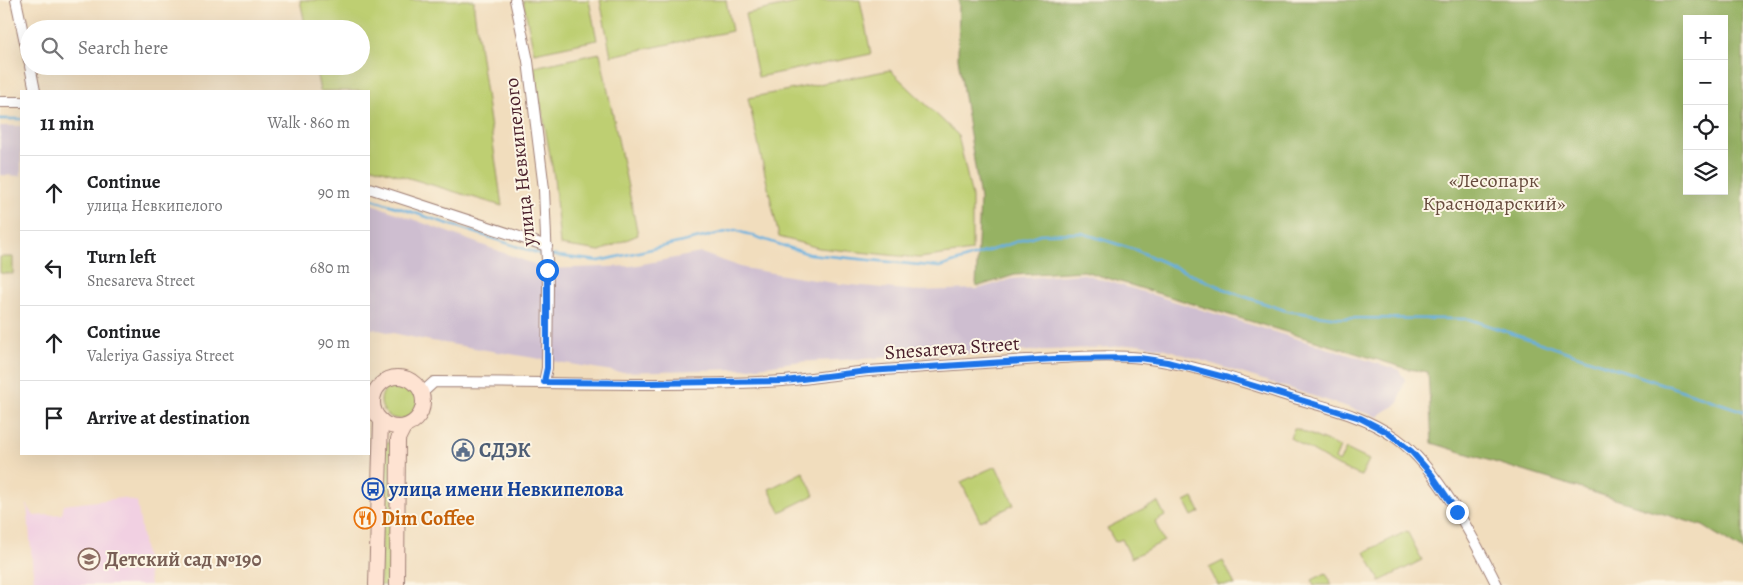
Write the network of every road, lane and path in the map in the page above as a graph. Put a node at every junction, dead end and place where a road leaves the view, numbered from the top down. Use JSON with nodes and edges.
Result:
{"nodes":[{"id":1,"x":16,"y":0,"type":"edge"},
{"id":2,"x":515,"y":0,"type":"edge"},
{"id":3,"x":20,"y":20,"type":"edge"},
{"id":4,"x":32,"y":75,"type":"edge"},
{"id":5,"x":35,"y":90,"type":"edge"},
{"id":6,"x":0,"y":102,"type":"edge"},
{"id":7,"x":20,"y":102,"type":"edge"},
{"id":8,"x":370,"y":188,"type":"edge"},
{"id":9,"x":547,"y":248,"type":"junction"},
{"id":10,"x":544,"y":382,"type":"junction"},
{"id":11,"x":422,"y":393,"type":"junction"},
{"id":12,"x":381,"y":420,"type":"junction"},
{"id":13,"x":404,"y":427,"type":"junction"},
{"id":14,"x":376,"y":585,"type":"edge"},
{"id":15,"x":397,"y":585,"type":"edge"},
{"id":16,"x":1497,"y":585,"type":"edge"}],
"edges":[{"from":1,"to":3,"type":"street"},
{"from":2,"to":9,"type":"street","name":"улица Невкипелого"},
{"from":4,"to":5,"type":"street"},
{"from":6,"to":7,"type":"street"},
{"from":8,"to":9,"type":"street"},
{"from":9,"to":10,"type":"street","name":"улица Невкипелого"},
{"from":10,"to":11,"type":"street","name":"Snesareva Street"},
{"from":10,"to":16,"type":"street","name":"Snesareva Street"},
{"from":11,"to":12,"type":"street"},
{"from":11,"to":13,"type":"street"},
{"from":12,"to":13,"type":"street"},
{"from":12,"to":14,"type":"street"},
{"from":13,"to":15,"type":"street"}]}
